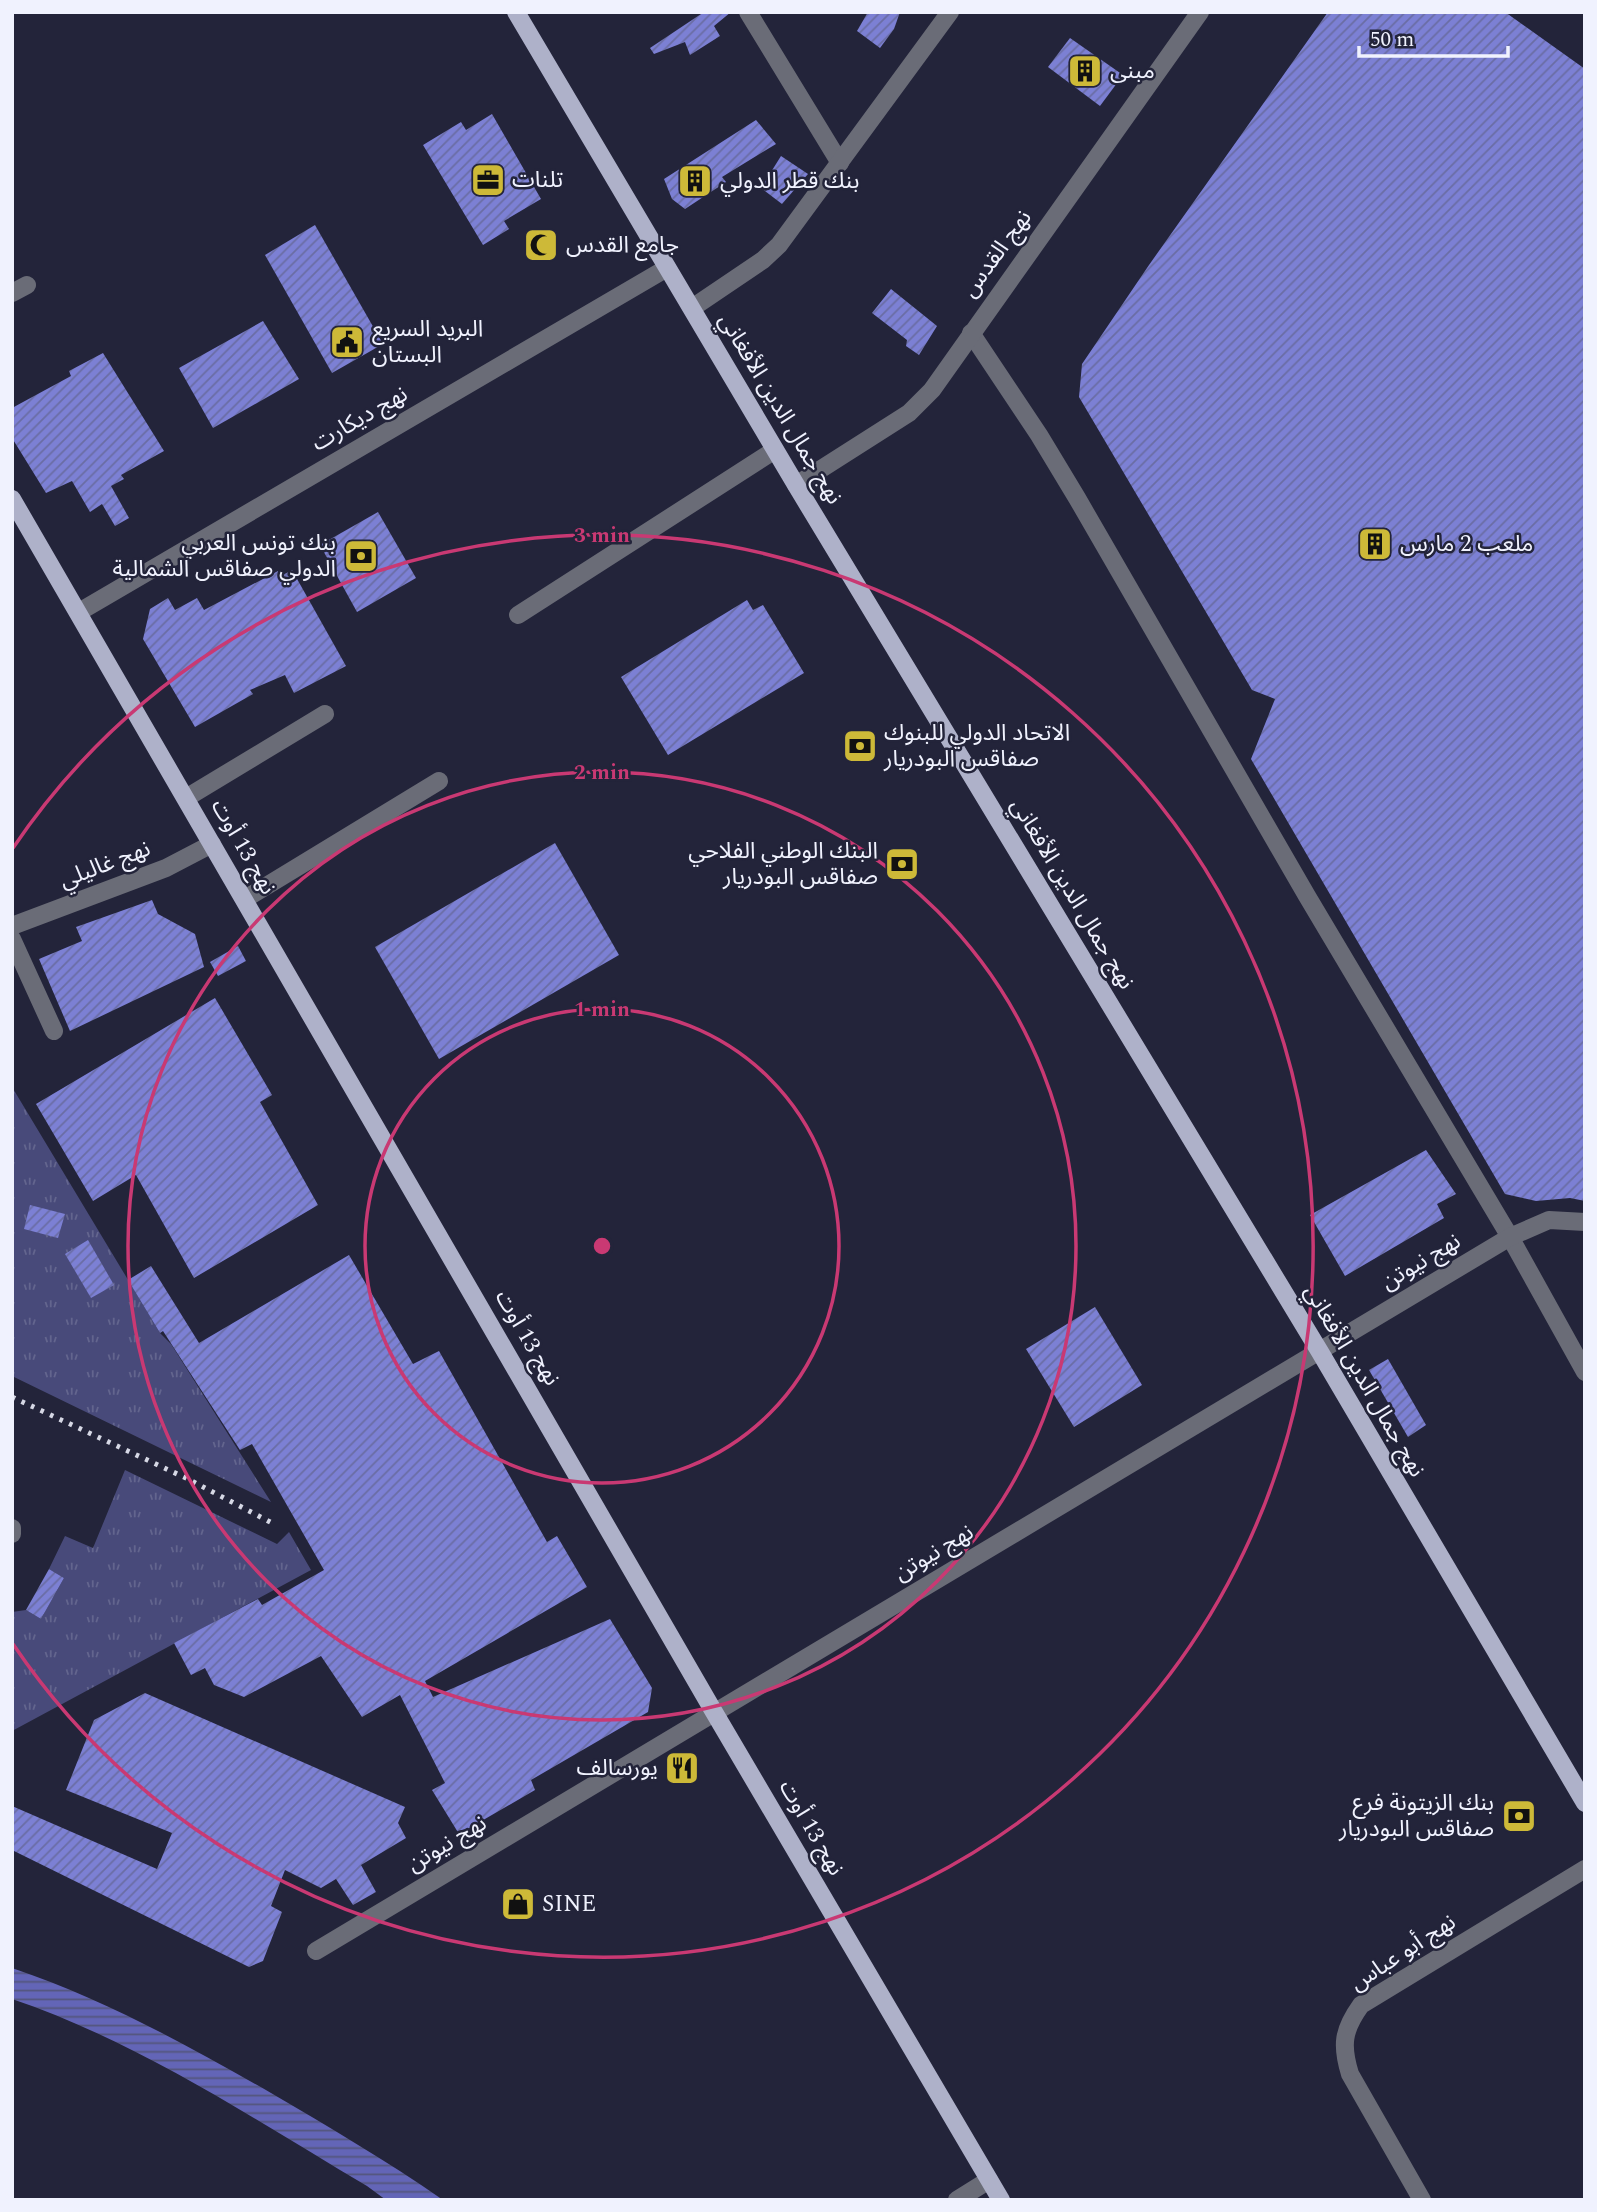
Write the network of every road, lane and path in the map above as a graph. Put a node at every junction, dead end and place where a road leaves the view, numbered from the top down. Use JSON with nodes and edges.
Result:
{"nodes":[{"id":1,"x":516,"y":12,"type":"edge"},
{"id":2,"x":748,"y":12,"type":"edge"},
{"id":3,"x":950,"y":12,"type":"edge"},
{"id":4,"x":1200,"y":12,"type":"edge"},
{"id":5,"x":840,"y":163,"type":"junction"},
{"id":6,"x":667,"y":268,"type":"junction"},
{"id":7,"x":692,"y":308,"type":"junction"},
{"id":8,"x":971,"y":333,"type":"junction"},
{"id":9,"x":775,"y":450,"type":"junction"},
{"id":10,"x":796,"y":485,"type":"junction"},
{"id":11,"x":12,"y":499,"type":"edge"},
{"id":12,"x":79,"y":612,"type":"junction"},
{"id":13,"x":518,"y":615,"type":"dead end"},
{"id":14,"x":325,"y":715,"type":"dead end"},
{"id":15,"x":439,"y":781,"type":"dead end"},
{"id":16,"x":186,"y":798,"type":"junction"},
{"id":17,"x":212,"y":844,"type":"junction"},
{"id":18,"x":245,"y":900,"type":"junction"},
{"id":19,"x":12,"y":926,"type":"edge"},
{"id":20,"x":12,"y":939,"type":"edge"},
{"id":21,"x":54,"y":1031,"type":"dead end"},
{"id":22,"x":1585,"y":1222,"type":"edge"},
{"id":23,"x":1510,"y":1237,"type":"junction"},
{"id":24,"x":1320,"y":1352,"type":"junction"},
{"id":25,"x":1585,"y":1371,"type":"edge"},
{"id":26,"x":12,"y":1528,"type":"edge"},
{"id":27,"x":12,"y":1534,"type":"edge"},
{"id":28,"x":715,"y":1712,"type":"junction"},
{"id":29,"x":1585,"y":1802,"type":"edge"},
{"id":30,"x":1585,"y":1870,"type":"edge"},
{"id":31,"x":316,"y":1951,"type":"dead end"},
{"id":32,"x":989,"y":2180,"type":"junction"},
{"id":33,"x":957,"y":2200,"type":"edge"},
{"id":34,"x":1001,"y":2200,"type":"edge"},
{"id":35,"x":1422,"y":2200,"type":"edge"}],
"edges":[{"from":1,"to":6,"type":"main road","name":"نهج جمال الدين الأفغاني"},
{"from":2,"to":5,"type":"street"},
{"from":3,"to":5,"type":"street"},
{"from":4,"to":8,"type":"street","name":"نهج القدس"},
{"from":5,"to":7,"type":"street"},
{"from":6,"to":7,"type":"main road","name":"نهج جمال الدين الأفغاني"},
{"from":6,"to":12,"type":"street","name":"نهج ديكارت"},
{"from":7,"to":9,"type":"main road","name":"نهج جمال الدين الأفغاني"},
{"from":8,"to":10,"type":"street","name":"نهج القدس"},
{"from":8,"to":23,"type":"street"},
{"from":9,"to":10,"type":"main road","name":"نهج جمال الدين الأفغاني"},
{"from":9,"to":13,"type":"street"},
{"from":10,"to":24,"type":"main road","name":"نهج جمال الدين الأفغاني"},
{"from":11,"to":12,"type":"main road","name":"نهج 13 أوت"},
{"from":12,"to":16,"type":"main road","name":"نهج 13 أوت"},
{"from":14,"to":16,"type":"street"},
{"from":15,"to":18,"type":"street"},
{"from":16,"to":17,"type":"main road","name":"نهج 13 أوت"},
{"from":17,"to":18,"type":"main road","name":"نهج 13 أوت"},
{"from":17,"to":19,"type":"street","name":"نهج غاليلي"},
{"from":18,"to":28,"type":"main road","name":"نهج 13 أوت"},
{"from":20,"to":21,"type":"street"},
{"from":22,"to":23,"type":"street","name":"نهج نيوتن"},
{"from":23,"to":24,"type":"street","name":"نهج نيوتن"},
{"from":23,"to":25,"type":"street"},
{"from":24,"to":28,"type":"street","name":"نهج نيوتن"},
{"from":24,"to":29,"type":"main road","name":"نهج جمال الدين الأفغاني"},
{"from":26,"to":27,"type":"street"},
{"from":28,"to":31,"type":"street","name":"نهج نيوتن"},
{"from":28,"to":32,"type":"main road","name":"نهج 13 أوت"},
{"from":30,"to":35,"type":"street","name":"نهج أبو عباس"},
{"from":32,"to":33,"type":"street"},
{"from":32,"to":34,"type":"main road","name":"نهج 13 أوت"}]}
